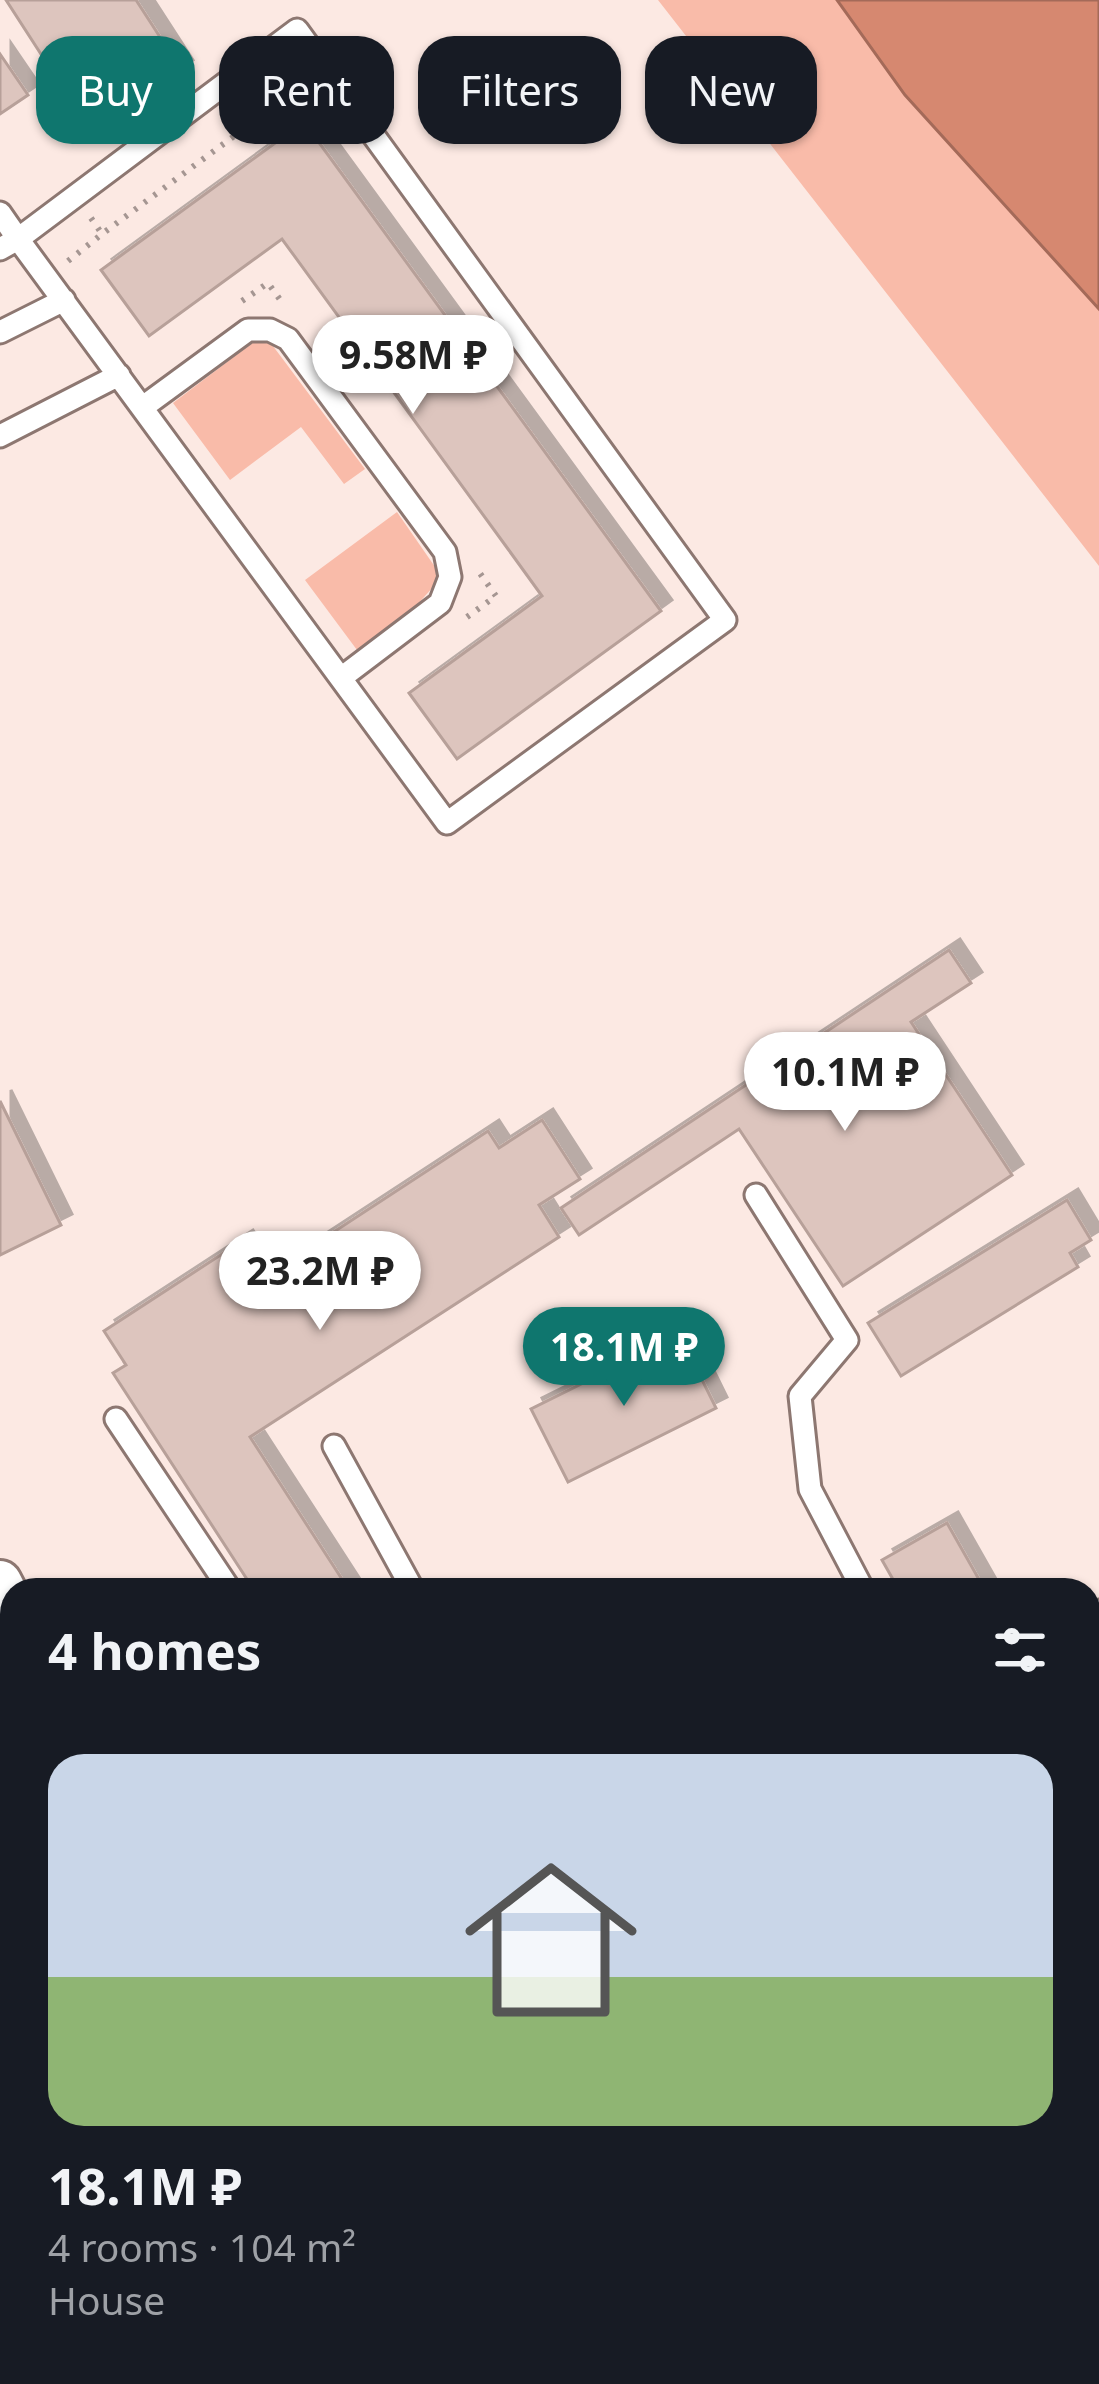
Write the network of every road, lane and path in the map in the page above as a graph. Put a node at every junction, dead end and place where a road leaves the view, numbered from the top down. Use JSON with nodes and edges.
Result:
{"nodes":[{"id":1,"x":219,"y":89,"type":"edge"},
{"id":2,"x":224,"y":144,"type":"edge"},
{"id":3,"x":379,"y":144,"type":"edge"},
{"id":4,"x":75,"y":196,"type":"junction"},
{"id":5,"x":0,"y":213,"type":"edge"},
{"id":6,"x":9,"y":244,"type":"edge"},
{"id":7,"x":64,"y":300,"type":"junction"},
{"id":8,"x":0,"y":332,"type":"edge"},
{"id":9,"x":119,"y":375,"type":"junction"},
{"id":10,"x":143,"y":407,"type":"junction"},
{"id":11,"x":0,"y":436,"type":"edge"},
{"id":12,"x":341,"y":678,"type":"junction"},
{"id":13,"x":756,"y":1195,"type":"dead end"},
{"id":14,"x":116,"y":1419,"type":"dead end"},
{"id":15,"x":334,"y":1446,"type":"dead end"},
{"id":16,"x":222,"y":1578,"type":"edge"},
{"id":17,"x":406,"y":1578,"type":"edge"},
{"id":18,"x":857,"y":1578,"type":"edge"}],
"edges":[{"from":1,"to":4,"type":"lane"},
{"from":2,"to":4,"type":"path"},
{"from":3,"to":12,"type":"lane"},
{"from":4,"to":6,"type":"lane"},
{"from":5,"to":6,"type":"lane"},
{"from":6,"to":7,"type":"lane"},
{"from":7,"to":8,"type":"lane"},
{"from":7,"to":9,"type":"lane"},
{"from":9,"to":10,"type":"lane"},
{"from":9,"to":11,"type":"lane"},
{"from":10,"to":12,"type":"lane"},
{"from":10,"to":12,"type":"lane"},
{"from":13,"to":18,"type":"lane"},
{"from":14,"to":16,"type":"lane"},
{"from":15,"to":17,"type":"lane"}]}
